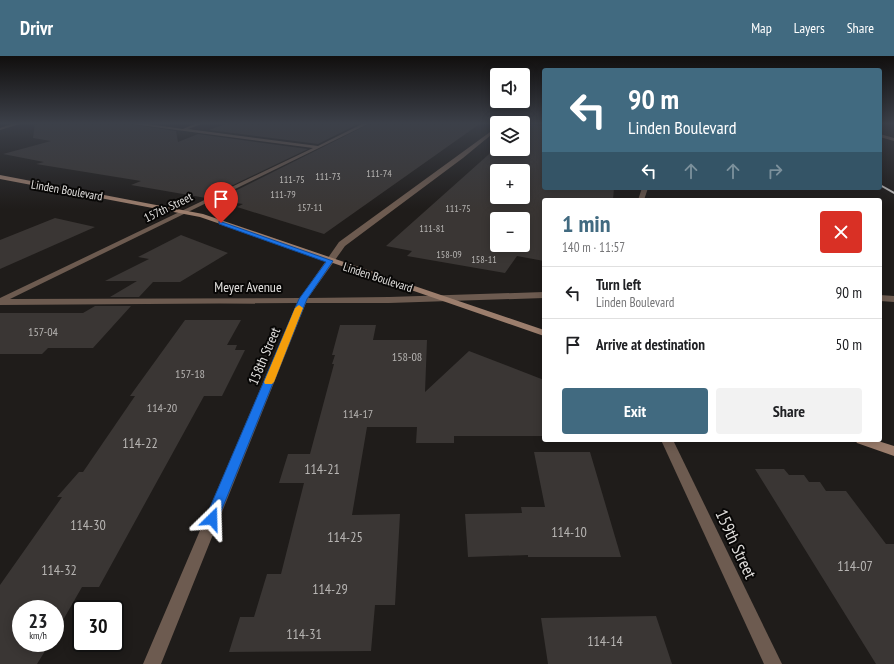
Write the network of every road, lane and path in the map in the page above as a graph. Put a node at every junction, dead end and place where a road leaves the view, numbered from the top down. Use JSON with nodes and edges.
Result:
{"nodes":[{"id":1,"x":309,"y":151,"type":"edge"},
{"id":2,"x":468,"y":151,"type":"edge"},
{"id":3,"x":0,"y":178,"type":"edge"},
{"id":4,"x":185,"y":212,"type":"junction"},
{"id":5,"x":330,"y":261,"type":"junction"},
{"id":6,"x":542,"y":295,"type":"edge"},
{"id":7,"x":882,"y":298,"type":"edge"},
{"id":8,"x":303,"y":299,"type":"junction"},
{"id":9,"x":444,"y":299,"type":"junction"},
{"id":10,"x":894,"y":299,"type":"edge"},
{"id":11,"x":0,"y":301,"type":"edge"},
{"id":12,"x":542,"y":332,"type":"edge"},
{"id":13,"x":668,"y":442,"type":"edge"},
{"id":14,"x":867,"y":442,"type":"edge"},
{"id":15,"x":894,"y":451,"type":"edge"},
{"id":16,"x":152,"y":664,"type":"edge"},
{"id":17,"x":773,"y":664,"type":"edge"}],
"edges":[{"from":1,"to":4,"type":"street","name":"157th Street"},
{"from":2,"to":5,"type":"street","name":"158th Street"},
{"from":3,"to":4,"type":"main road","name":"Linden Boulevard"},
{"from":4,"to":5,"type":"main road","name":"Linden Boulevard"},
{"from":4,"to":11,"type":"street","name":"157th Street"},
{"from":5,"to":8,"type":"street","name":"158th Street"},
{"from":5,"to":9,"type":"main road","name":"Linden Boulevard"},
{"from":6,"to":9,"type":"street","name":"Meyer Avenue"},
{"from":7,"to":10,"type":"street"},
{"from":8,"to":9,"type":"street","name":"Meyer Avenue"},
{"from":8,"to":11,"type":"street","name":"Meyer Avenue"},
{"from":8,"to":16,"type":"street","name":"158th Street"},
{"from":9,"to":12,"type":"main road","name":"Linden Boulevard"},
{"from":13,"to":17,"type":"street","name":"159th Street"},
{"from":14,"to":15,"type":"main road"}]}
